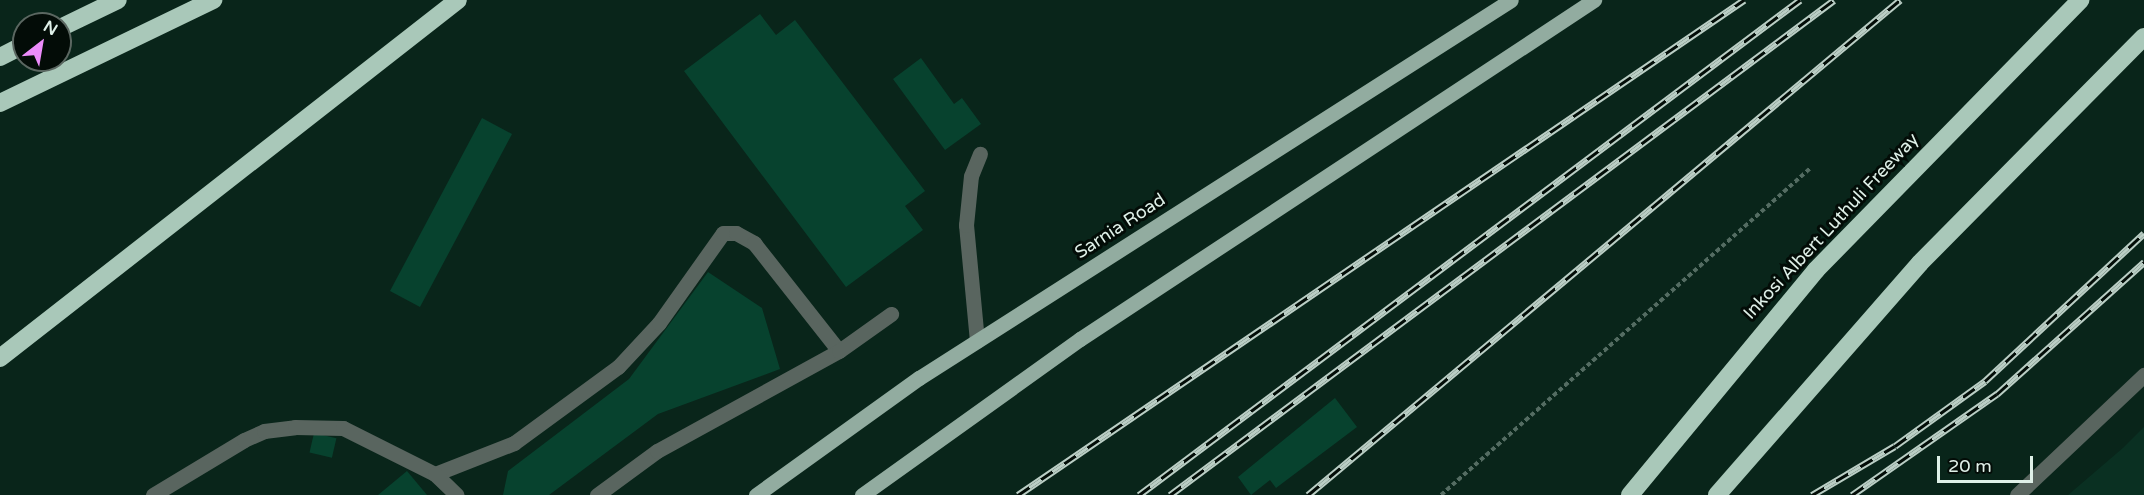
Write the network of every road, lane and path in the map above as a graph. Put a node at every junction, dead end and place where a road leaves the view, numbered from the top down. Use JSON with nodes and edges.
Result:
{"nodes":[{"id":1,"x":118,"y":0,"type":"edge"},
{"id":2,"x":213,"y":0,"type":"edge"},
{"id":3,"x":458,"y":0,"type":"edge"},
{"id":4,"x":1511,"y":0,"type":"edge"},
{"id":5,"x":1594,"y":0,"type":"edge"},
{"id":6,"x":2080,"y":0,"type":"edge"},
{"id":7,"x":72,"y":22,"type":"edge"},
{"id":8,"x":2144,"y":37,"type":"edge"},
{"id":9,"x":0,"y":103,"type":"edge"},
{"id":10,"x":980,"y":154,"type":"dead end"},
{"id":11,"x":1810,"y":168,"type":"dead end"},
{"id":12,"x":891,"y":314,"type":"dead end"},
{"id":13,"x":977,"y":341,"type":"junction"},
{"id":14,"x":839,"y":351,"type":"junction"},
{"id":15,"x":0,"y":358,"type":"edge"},
{"id":16,"x":2144,"y":375,"type":"edge"},
{"id":17,"x":435,"y":474,"type":"junction"},
{"id":18,"x":153,"y":495,"type":"edge"},
{"id":19,"x":457,"y":495,"type":"edge"},
{"id":20,"x":597,"y":495,"type":"edge"},
{"id":21,"x":756,"y":495,"type":"edge"},
{"id":22,"x":862,"y":495,"type":"edge"},
{"id":23,"x":1441,"y":495,"type":"edge"},
{"id":24,"x":1630,"y":495,"type":"edge"},
{"id":25,"x":1716,"y":495,"type":"edge"},
{"id":26,"x":2017,"y":495,"type":"edge"}],
"edges":[{"from":1,"to":7,"type":"highway"},
{"from":2,"to":9,"type":"highway"},
{"from":3,"to":15,"type":"highway"},
{"from":4,"to":13,"type":"main road","name":"Sarnia Road"},
{"from":5,"to":22,"type":"main road"},
{"from":6,"to":24,"type":"highway","name":"Inkosi Albert Luthuli Freeway"},
{"from":8,"to":25,"type":"highway"},
{"from":10,"to":13,"type":"street"},
{"from":11,"to":23,"type":"path"},
{"from":12,"to":14,"type":"street"},
{"from":13,"to":21,"type":"main road","name":"Sarnia Road"},
{"from":14,"to":17,"type":"street"},
{"from":14,"to":20,"type":"street"},
{"from":16,"to":26,"type":"street"},
{"from":17,"to":18,"type":"street"},
{"from":17,"to":19,"type":"street"}]}
